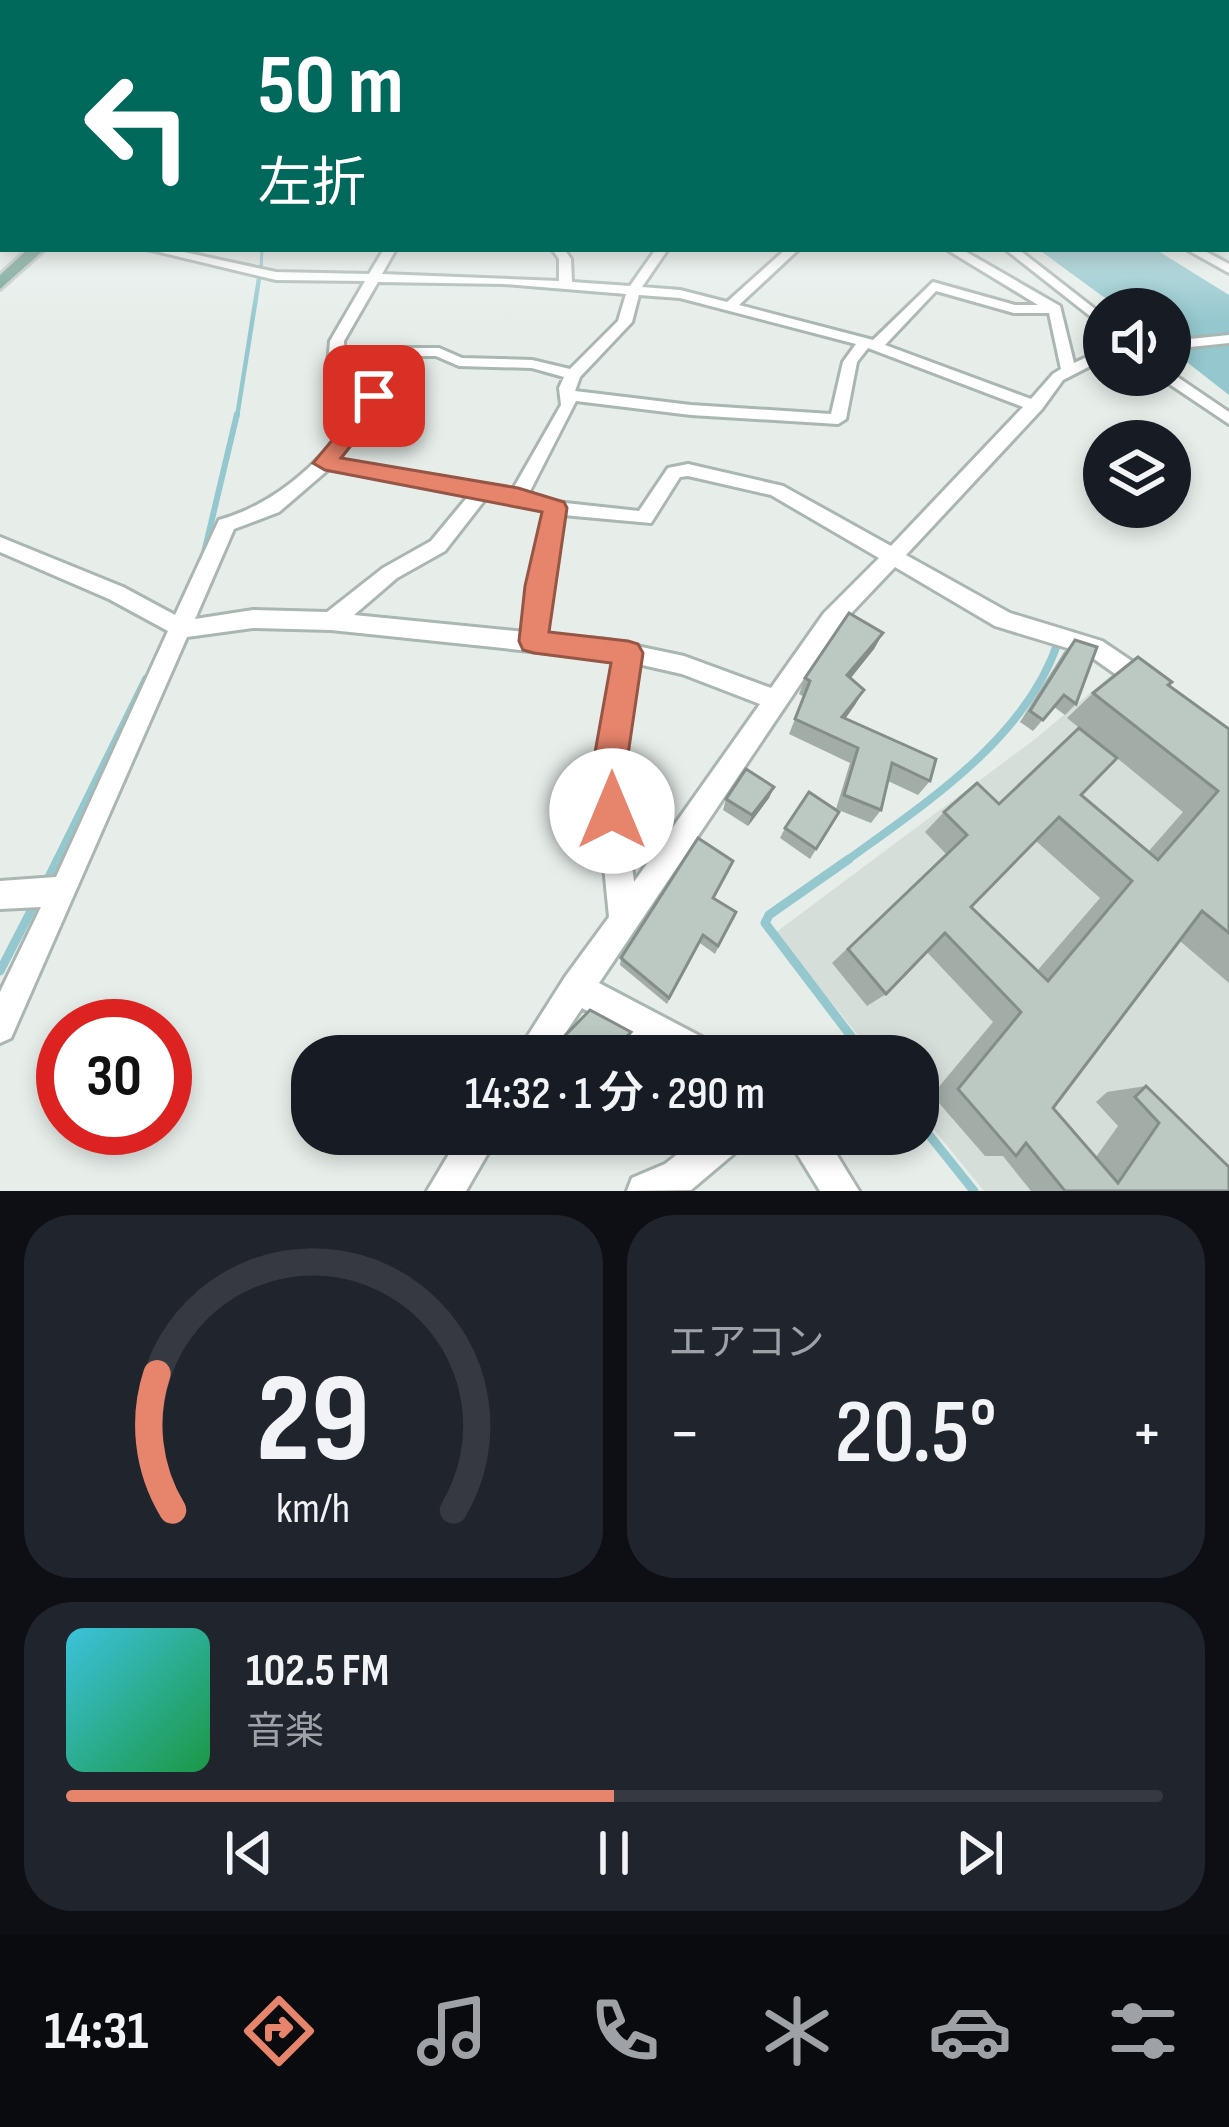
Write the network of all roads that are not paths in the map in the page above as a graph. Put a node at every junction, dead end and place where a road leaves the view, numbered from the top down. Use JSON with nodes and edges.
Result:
{"nodes":[{"id":1,"x":34,"y":252,"type":"edge"},
{"id":2,"x":167,"y":252,"type":"edge"},
{"id":3,"x":389,"y":252,"type":"edge"},
{"id":4,"x":560,"y":252,"type":"edge"},
{"id":5,"x":660,"y":252,"type":"edge"},
{"id":6,"x":790,"y":252,"type":"edge"},
{"id":7,"x":957,"y":252,"type":"edge"},
{"id":8,"x":983,"y":252,"type":"dead end"},
{"id":9,"x":1015,"y":252,"type":"edge"},
{"id":10,"x":1198,"y":252,"type":"edge"},
{"id":11,"x":1229,"y":268,"type":"edge"},
{"id":12,"x":377,"y":278,"type":"junction"},
{"id":13,"x":566,"y":283,"type":"junction"},
{"id":14,"x":1055,"y":283,"type":"junction"},
{"id":15,"x":0,"y":284,"type":"edge"},
{"id":16,"x":634,"y":290,"type":"junction"},
{"id":17,"x":733,"y":305,"type":"junction"},
{"id":18,"x":1083,"y":306,"type":"edge"},
{"id":19,"x":1055,"y":309,"type":"junction"},
{"id":20,"x":1229,"y":339,"type":"edge"},
{"id":21,"x":1191,"y":343,"type":"edge"},
{"id":22,"x":871,"y":344,"type":"junction"},
{"id":23,"x":336,"y":352,"type":"junction"},
{"id":24,"x":1083,"y":362,"type":"edge"},
{"id":25,"x":1068,"y":368,"type":"junction"},
{"id":26,"x":573,"y":375,"type":"junction"},
{"id":27,"x":1191,"y":393,"type":"edge"},
{"id":28,"x":570,"y":395,"type":"junction"},
{"id":29,"x":1036,"y":406,"type":"junction"},
{"id":30,"x":1229,"y":419,"type":"edge"},
{"id":31,"x":325,"y":463,"type":"junction"},
{"id":32,"x":483,"y":490,"type":"junction"},
{"id":33,"x":518,"y":496,"type":"junction"},
{"id":34,"x":555,"y":508,"type":"junction"},
{"id":35,"x":0,"y":544,"type":"edge"},
{"id":36,"x":892,"y":554,"type":"junction"},
{"id":37,"x":331,"y":621,"type":"junction"},
{"id":38,"x":183,"y":629,"type":"junction"},
{"id":39,"x":534,"y":641,"type":"junction"},
{"id":40,"x":628,"y":653,"type":"junction"},
{"id":41,"x":773,"y":700,"type":"junction"},
{"id":42,"x":1172,"y":701,"type":"edge"},
{"id":43,"x":64,"y":891,"type":"junction"},
{"id":44,"x":0,"y":895,"type":"edge"},
{"id":45,"x":623,"y":920,"type":"junction"},
{"id":46,"x":577,"y":988,"type":"junction"},
{"id":47,"x":0,"y":1027,"type":"edge"},
{"id":48,"x":545,"y":1035,"type":"edge"},
{"id":49,"x":665,"y":1035,"type":"edge"},
{"id":50,"x":468,"y":1155,"type":"edge"},
{"id":51,"x":705,"y":1155,"type":"edge"},
{"id":52,"x":817,"y":1155,"type":"edge"},
{"id":53,"x":445,"y":1191,"type":"edge"},
{"id":54,"x":645,"y":1191,"type":"edge"},
{"id":55,"x":841,"y":1191,"type":"edge"}],
"edges":[{"from":1,"to":15,"type":"main road"},
{"from":2,"to":12,"type":"street"},
{"from":3,"to":12,"type":"street"},
{"from":4,"to":13,"type":"street"},
{"from":5,"to":16,"type":"street"},
{"from":6,"to":17,"type":"street"},
{"from":7,"to":19,"type":"street"},
{"from":8,"to":14,"type":"street"},
{"from":9,"to":14,"type":"street"},
{"from":10,"to":11,"type":"street"},
{"from":12,"to":13,"type":"street"},
{"from":12,"to":23,"type":"street"},
{"from":13,"to":16,"type":"street"},
{"from":14,"to":18,"type":"street"},
{"from":16,"to":17,"type":"street"},
{"from":16,"to":26,"type":"street"},
{"from":17,"to":22,"type":"street"},
{"from":19,"to":22,"type":"street"},
{"from":19,"to":25,"type":"street"},
{"from":20,"to":21,"type":"street"},
{"from":22,"to":28,"type":"street"},
{"from":22,"to":29,"type":"street"},
{"from":23,"to":26,"type":"street"},
{"from":23,"to":31,"type":"street"},
{"from":24,"to":25,"type":"street"},
{"from":25,"to":29,"type":"street"},
{"from":26,"to":28,"type":"street"},
{"from":27,"to":30,"type":"street"},
{"from":28,"to":33,"type":"street"},
{"from":29,"to":36,"type":"street"},
{"from":31,"to":32,"type":"street"},
{"from":31,"to":38,"type":"street"},
{"from":32,"to":33,"type":"street"},
{"from":32,"to":37,"type":"street"},
{"from":33,"to":34,"type":"street"},
{"from":34,"to":36,"type":"street"},
{"from":34,"to":39,"type":"street"},
{"from":35,"to":38,"type":"street"},
{"from":36,"to":41,"type":"street"},
{"from":36,"to":42,"type":"street"},
{"from":37,"to":38,"type":"street"},
{"from":37,"to":39,"type":"street"},
{"from":38,"to":43,"type":"street"},
{"from":39,"to":40,"type":"street"},
{"from":40,"to":41,"type":"street"},
{"from":40,"to":45,"type":"street"},
{"from":41,"to":45,"type":"street"},
{"from":43,"to":44,"type":"street"},
{"from":43,"to":47,"type":"street"},
{"from":45,"to":46,"type":"street"},
{"from":46,"to":48,"type":"street"},
{"from":46,"to":49,"type":"street"},
{"from":50,"to":53,"type":"street"},
{"from":51,"to":54,"type":"street"},
{"from":52,"to":55,"type":"street"}]}
